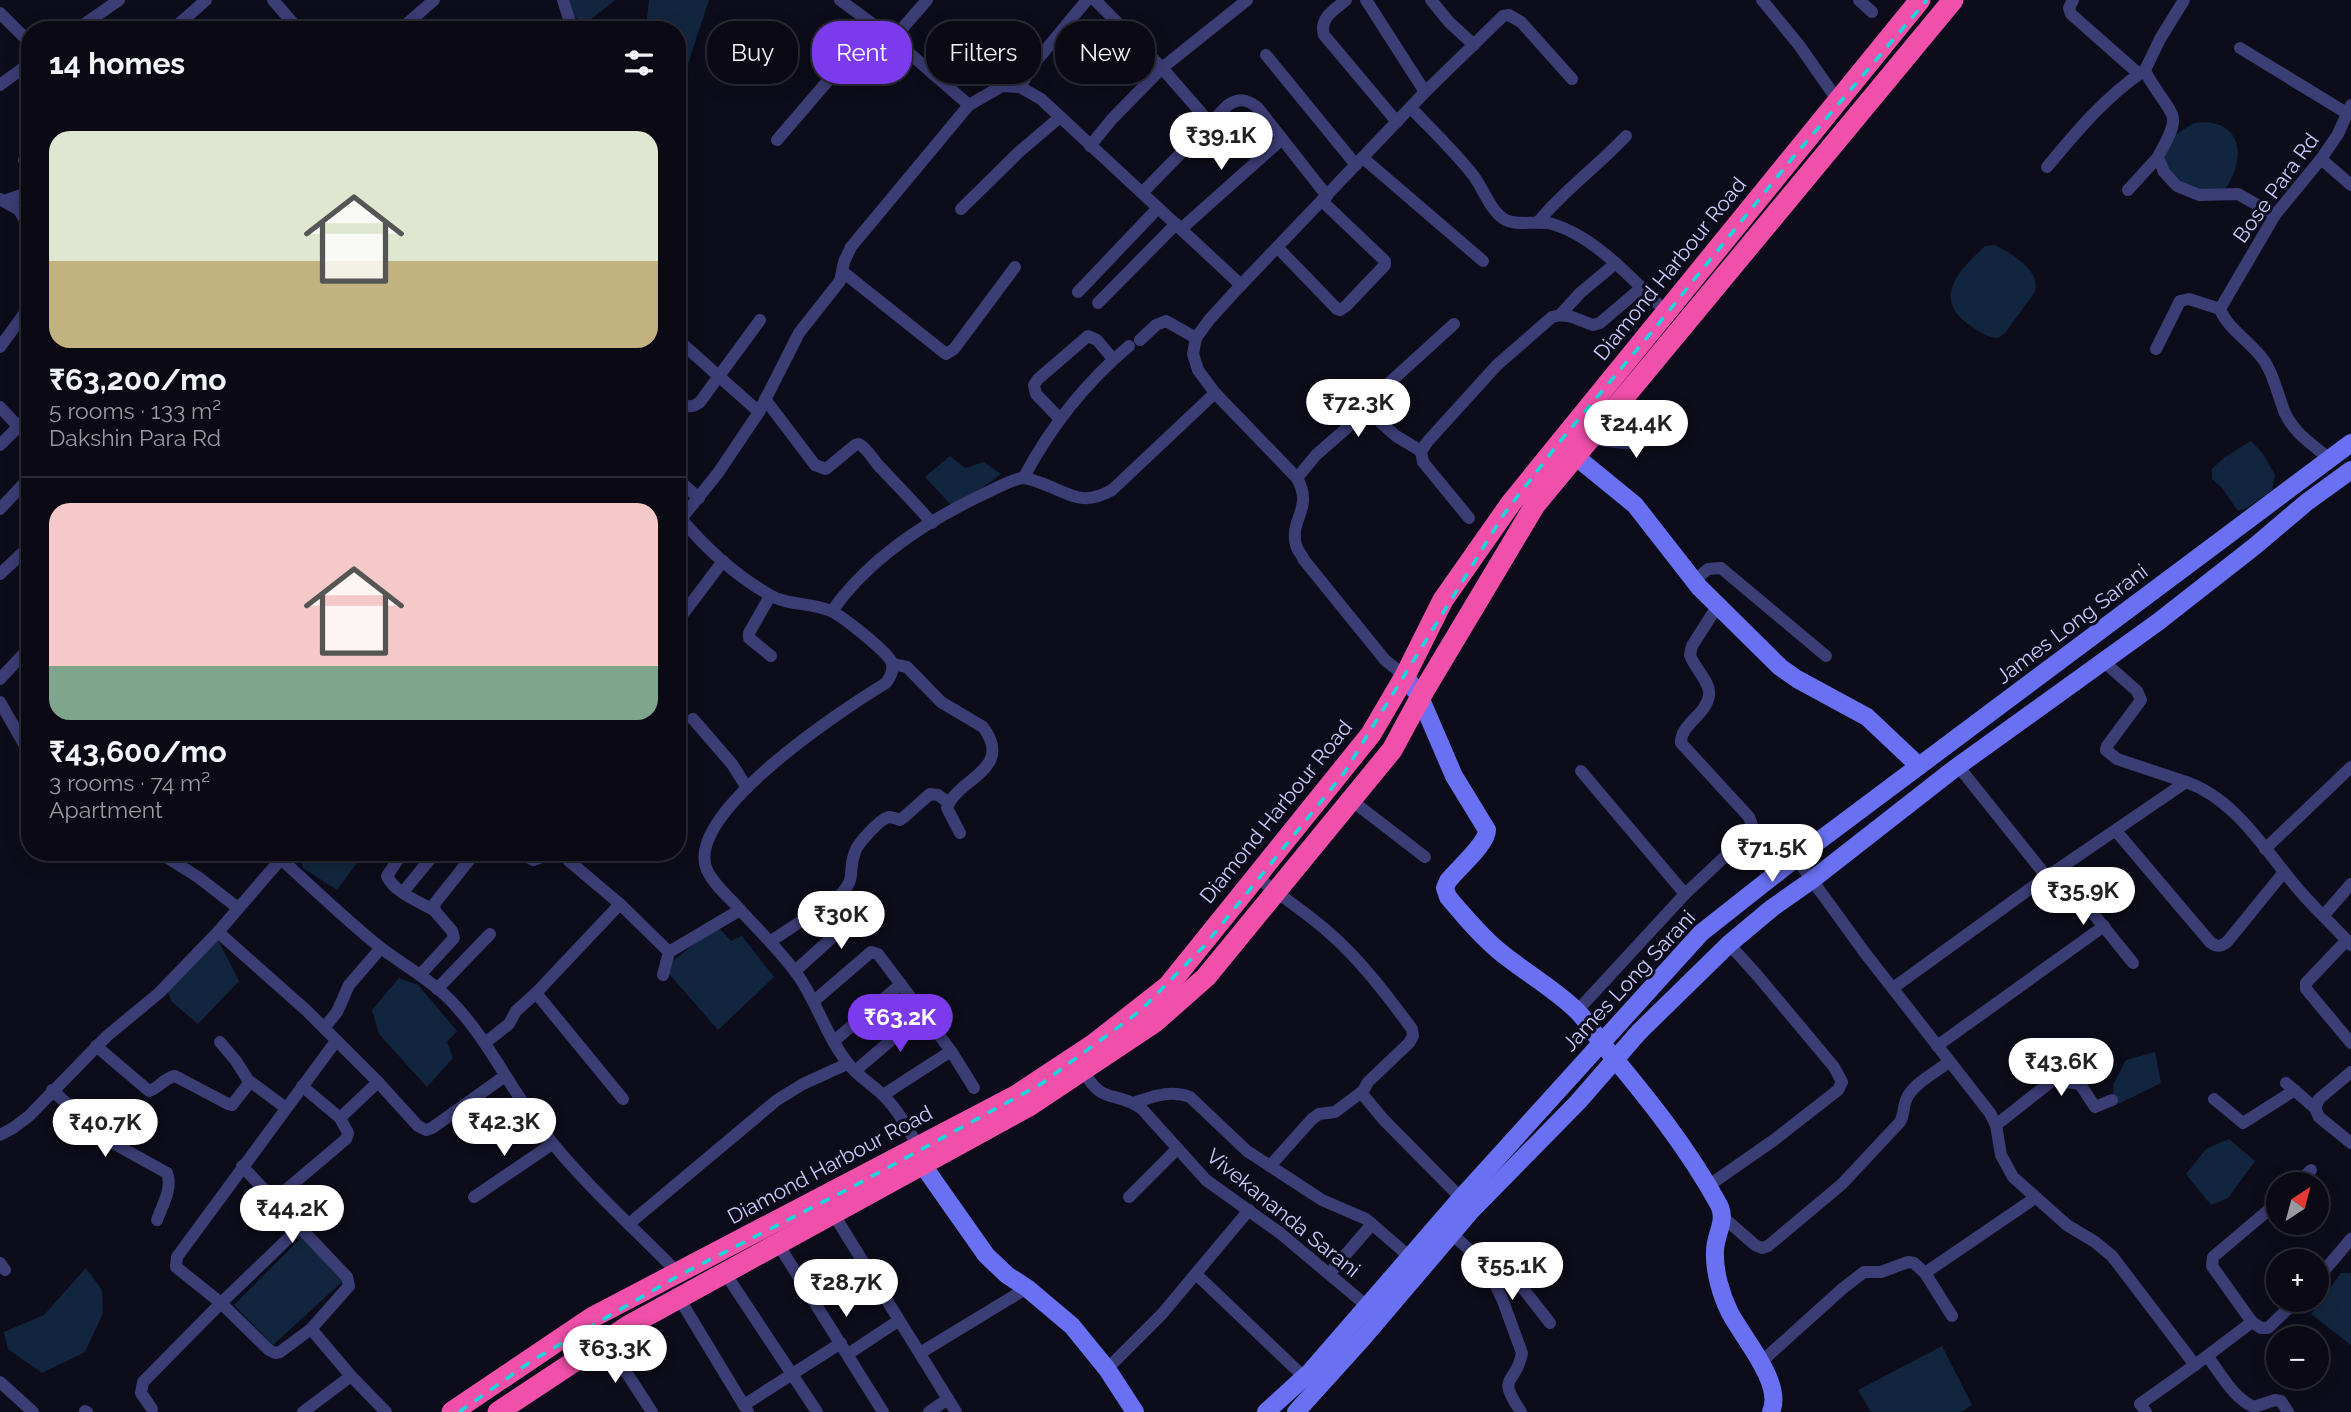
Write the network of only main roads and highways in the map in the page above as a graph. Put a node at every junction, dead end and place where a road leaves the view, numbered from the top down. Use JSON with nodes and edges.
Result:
{"nodes":[{"id":1,"x":1920,"y":0,"type":"edge"},
{"id":2,"x":1953,"y":0,"type":"edge"},
{"id":3,"x":1756,"y":202,"type":"junction"},
{"id":4,"x":1774,"y":216,"type":"junction"},
{"id":5,"x":2351,"y":443,"type":"edge"},
{"id":6,"x":1575,"y":456,"type":"junction"},
{"id":7,"x":2330,"y":459,"type":"junction"},
{"id":8,"x":2348,"y":479,"type":"edge"},
{"id":9,"x":2102,"y":630,"type":"junction"},
{"id":10,"x":2109,"y":657,"type":"junction"},
{"id":11,"x":1405,"y":676,"type":"junction"},
{"id":12,"x":1420,"y":697,"type":"junction"},
{"id":13,"x":1919,"y":766,"type":"junction"},
{"id":14,"x":1602,"y":1043,"type":"junction"},
{"id":15,"x":1616,"y":1060,"type":"junction"},
{"id":16,"x":920,"y":1155,"type":"junction"},
{"id":17,"x":828,"y":1205,"type":"junction"},
{"id":18,"x":621,"y":1303,"type":"junction"},
{"id":19,"x":1372,"y":1310,"type":"junction"},
{"id":20,"x":632,"y":1324,"type":"junction"},
{"id":21,"x":522,"y":1406,"type":"edge"},
{"id":22,"x":452,"y":1412,"type":"edge"},
{"id":23,"x":498,"y":1412,"type":"edge"},
{"id":24,"x":1135,"y":1412,"type":"edge"},
{"id":25,"x":1266,"y":1412,"type":"edge"},
{"id":26,"x":1296,"y":1412,"type":"edge"},
{"id":27,"x":1770,"y":1412,"type":"edge"}],
"edges":[{"from":1,"to":3,"type":"highway","name":"Diamond Harbour Road"},
{"from":2,"to":4,"type":"highway","name":"Diamond Harbour Road"},
{"from":3,"to":4,"type":"highway"},
{"from":3,"to":11,"type":"highway","name":"Diamond Harbour Road"},
{"from":4,"to":6,"type":"highway","name":"Diamond Harbour Road"},
{"from":5,"to":7,"type":"main road","name":"James Long Sarani"},
{"from":6,"to":12,"type":"highway","name":"Diamond Harbour Road"},
{"from":6,"to":13,"type":"main road"},
{"from":7,"to":8,"type":"main road"},
{"from":7,"to":9,"type":"main road","name":"James Long Sarani"},
{"from":8,"to":10,"type":"main road"},
{"from":9,"to":10,"type":"main road"},
{"from":9,"to":13,"type":"main road","name":"James Long Sarani"},
{"from":10,"to":15,"type":"main road"},
{"from":11,"to":12,"type":"main road"},
{"from":11,"to":16,"type":"highway","name":"Diamond Harbour Road"},
{"from":12,"to":14,"type":"main road"},
{"from":12,"to":16,"type":"highway","name":"Diamond Harbour Road"},
{"from":13,"to":14,"type":"main road","name":"James Long Sarani"},
{"from":14,"to":15,"type":"main road"},
{"from":14,"to":19,"type":"main road","name":"James Long Sarani"},
{"from":15,"to":19,"type":"main road"},
{"from":15,"to":27,"type":"main road"},
{"from":16,"to":17,"type":"highway","name":"Diamond Harbour Road"},
{"from":16,"to":24,"type":"main road"},
{"from":17,"to":18,"type":"highway","name":"Diamond Harbour Road"},
{"from":17,"to":20,"type":"highway","name":"Diamond Harbour Road"},
{"from":18,"to":20,"type":"highway"},
{"from":18,"to":22,"type":"highway","name":"Diamond Harbour Road"},
{"from":19,"to":25,"type":"main road","name":"James Long Sarani"},
{"from":19,"to":26,"type":"main road"},
{"from":20,"to":21,"type":"highway","name":"Diamond Harbour Road"},
{"from":21,"to":23,"type":"highway","name":"Diamond Harbour Road"}]}
